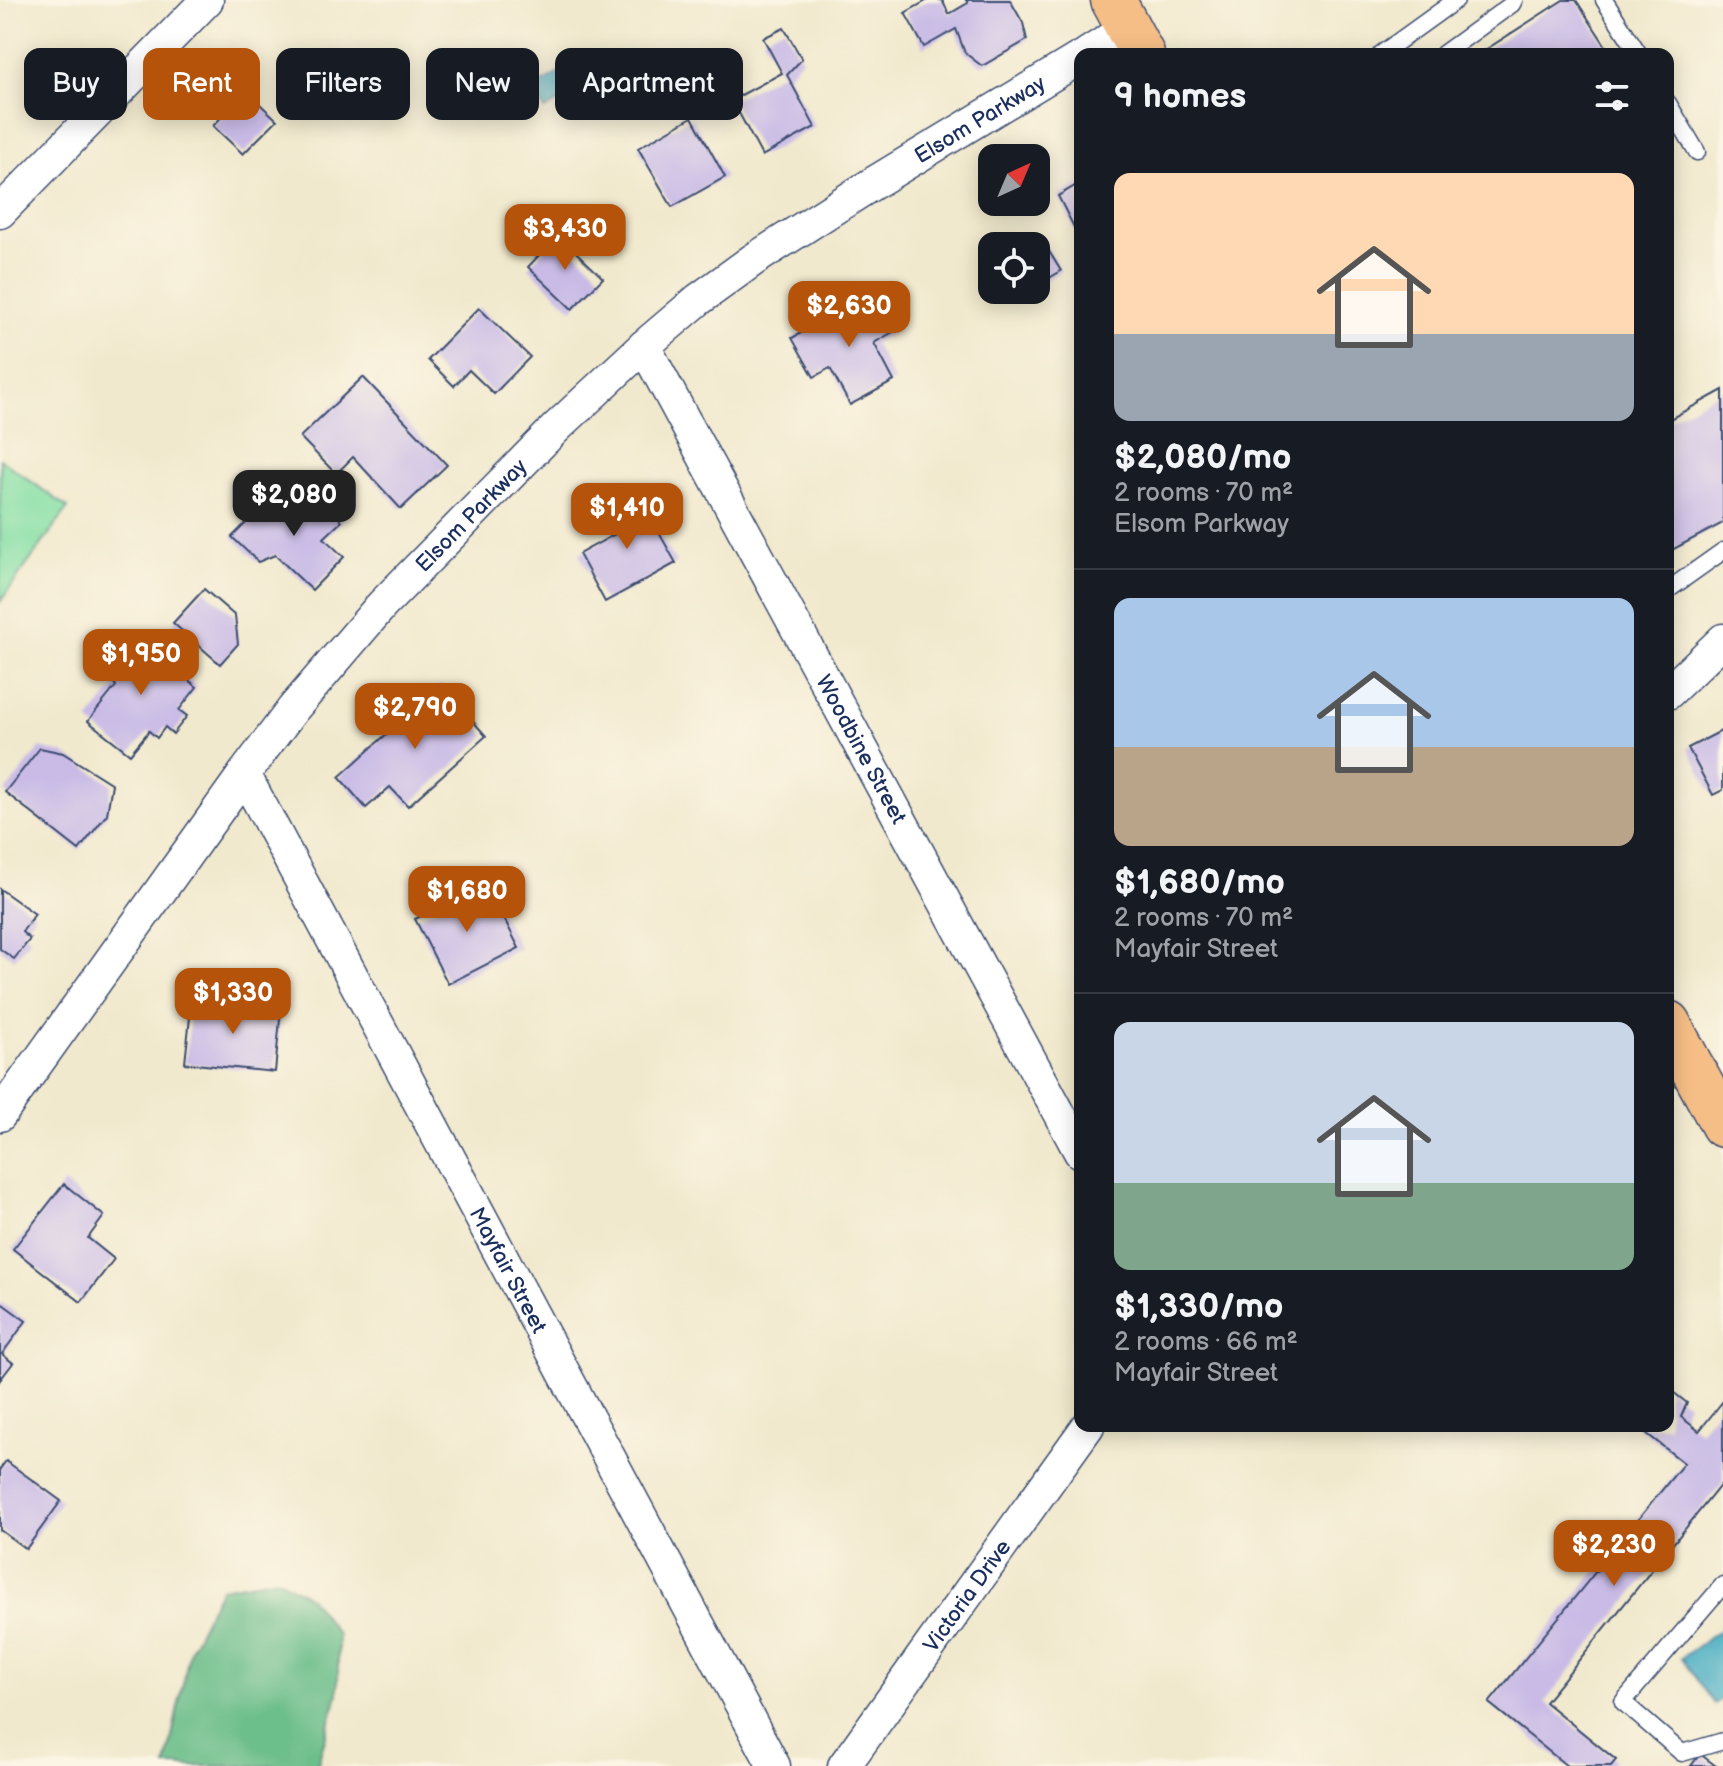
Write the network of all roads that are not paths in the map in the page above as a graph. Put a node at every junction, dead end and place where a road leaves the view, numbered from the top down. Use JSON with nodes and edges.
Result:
{"nodes":[{"id":1,"x":207,"y":0,"type":"edge"},
{"id":2,"x":1456,"y":0,"type":"edge"},
{"id":3,"x":1514,"y":0,"type":"edge"},
{"id":4,"x":1604,"y":0,"type":"edge"},
{"id":5,"x":1127,"y":27,"type":"edge"},
{"id":6,"x":1096,"y":48,"type":"edge"},
{"id":7,"x":1389,"y":48,"type":"edge"},
{"id":8,"x":1451,"y":48,"type":"edge"},
{"id":9,"x":1635,"y":48,"type":"edge"},
{"id":10,"x":1074,"y":62,"type":"edge"},
{"id":11,"x":1674,"y":113,"type":"edge"},
{"id":12,"x":1697,"y":152,"type":"dead end"},
{"id":13,"x":0,"y":212,"type":"edge"},
{"id":14,"x":644,"y":346,"type":"junction"},
{"id":15,"x":1723,"y":551,"type":"edge"},
{"id":16,"x":1674,"y":586,"type":"edge"},
{"id":17,"x":1723,"y":640,"type":"edge"},
{"id":18,"x":1674,"y":687,"type":"edge"},
{"id":19,"x":244,"y":774,"type":"junction"},
{"id":20,"x":1674,"y":1034,"type":"edge"},
{"id":21,"x":0,"y":1115,"type":"edge"},
{"id":22,"x":1723,"y":1125,"type":"edge"},
{"id":23,"x":1074,"y":1141,"type":"edge"},
{"id":24,"x":1084,"y":1432,"type":"edge"},
{"id":25,"x":1723,"y":1585,"type":"edge"},
{"id":26,"x":1723,"y":1741,"type":"edge"},
{"id":27,"x":774,"y":1766,"type":"edge"},
{"id":28,"x":844,"y":1766,"type":"edge"}],
"edges":[{"from":1,"to":13,"type":"street"},
{"from":2,"to":7,"type":"lane"},
{"from":3,"to":8,"type":"lane"},
{"from":4,"to":9,"type":"lane"},
{"from":5,"to":6,"type":"street"},
{"from":10,"to":14,"type":"street","name":"Elsom Parkway"},
{"from":11,"to":12,"type":"lane"},
{"from":14,"to":19,"type":"street","name":"Elsom Parkway"},
{"from":14,"to":23,"type":"street","name":"Woodbine Street"},
{"from":15,"to":16,"type":"lane"},
{"from":17,"to":18,"type":"street"},
{"from":19,"to":21,"type":"street","name":"Elsom Parkway"},
{"from":19,"to":27,"type":"street","name":"Mayfair Street"},
{"from":20,"to":22,"type":"main road"},
{"from":24,"to":28,"type":"street","name":"Victoria Drive"},
{"from":25,"to":26,"type":"lane"}]}
